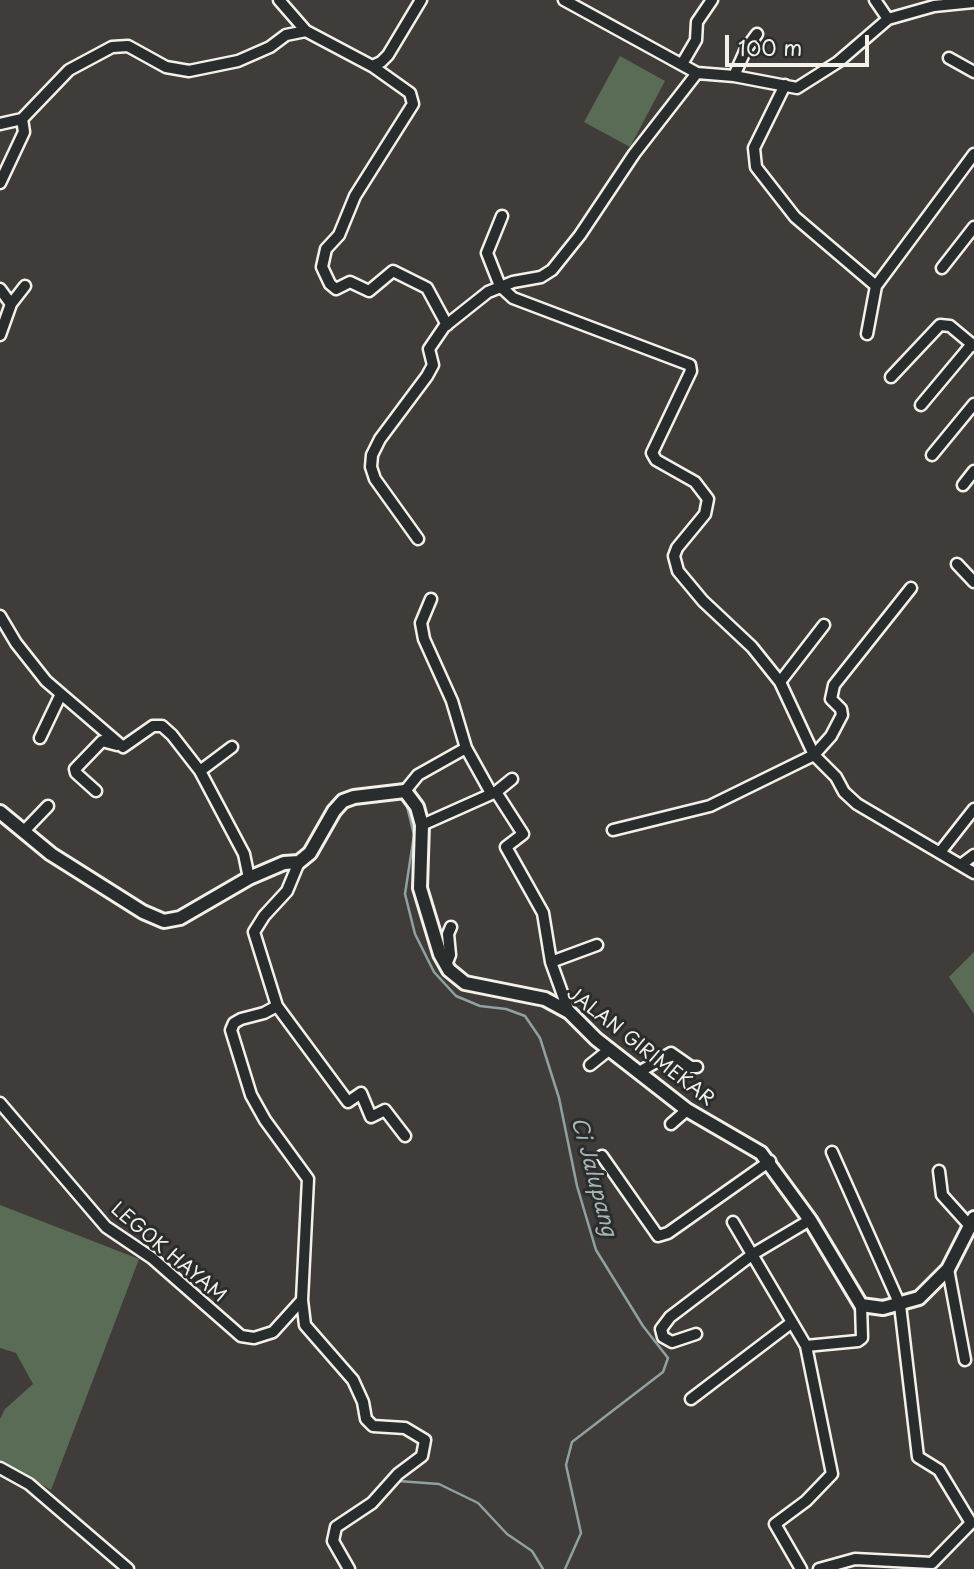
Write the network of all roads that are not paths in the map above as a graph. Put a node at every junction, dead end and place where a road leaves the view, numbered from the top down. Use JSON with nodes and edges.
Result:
{"nodes":[{"id":1,"x":279,"y":0,"type":"edge"},
{"id":2,"x":421,"y":0,"type":"edge"},
{"id":3,"x":564,"y":0,"type":"edge"},
{"id":4,"x":712,"y":0,"type":"edge"},
{"id":5,"x":874,"y":0,"type":"edge"},
{"id":6,"x":974,"y":2,"type":"edge"},
{"id":7,"x":888,"y":19,"type":"junction"},
{"id":8,"x":306,"y":31,"type":"junction"},
{"id":9,"x":757,"y":34,"type":"dead end"},
{"id":10,"x":949,"y":58,"type":"dead end"},
{"id":11,"x":682,"y":64,"type":"junction"},
{"id":12,"x":372,"y":66,"type":"junction"},
{"id":13,"x":974,"y":72,"type":"edge"},
{"id":14,"x":697,"y":73,"type":"junction"},
{"id":15,"x":734,"y":76,"type":"junction"},
{"id":16,"x":785,"y":85,"type":"junction"},
{"id":17,"x":22,"y":119,"type":"junction"},
{"id":18,"x":0,"y":124,"type":"edge"},
{"id":19,"x":974,"y":154,"type":"edge"},
{"id":20,"x":0,"y":183,"type":"edge"},
{"id":21,"x":502,"y":216,"type":"dead end"},
{"id":22,"x":974,"y":227,"type":"edge"},
{"id":23,"x":970,"y":243,"type":"edge"},
{"id":24,"x":943,"y":268,"type":"dead end"},
{"id":25,"x":25,"y":286,"type":"dead end"},
{"id":26,"x":500,"y":286,"type":"junction"},
{"id":27,"x":876,"y":286,"type":"junction"},
{"id":28,"x":0,"y":289,"type":"edge"},
{"id":29,"x":11,"y":304,"type":"junction"},
{"id":30,"x":447,"y":325,"type":"junction"},
{"id":31,"x":867,"y":334,"type":"dead end"},
{"id":32,"x":0,"y":335,"type":"edge"},
{"id":33,"x":973,"y":345,"type":"edge"},
{"id":34,"x":891,"y":377,"type":"dead end"},
{"id":35,"x":974,"y":404,"type":"edge"},
{"id":36,"x":921,"y":405,"type":"dead end"},
{"id":37,"x":932,"y":455,"type":"dead end"},
{"id":38,"x":974,"y":471,"type":"edge"},
{"id":39,"x":963,"y":485,"type":"dead end"},
{"id":40,"x":418,"y":538,"type":"dead end"},
{"id":41,"x":957,"y":564,"type":"dead end"},
{"id":42,"x":974,"y":582,"type":"edge"},
{"id":43,"x":911,"y":588,"type":"dead end"},
{"id":44,"x":431,"y":599,"type":"dead end"},
{"id":45,"x":0,"y":616,"type":"edge"},
{"id":46,"x":824,"y":625,"type":"dead end"},
{"id":47,"x":780,"y":682,"type":"junction"},
{"id":48,"x":61,"y":694,"type":"junction"},
{"id":49,"x":40,"y":738,"type":"dead end"},
{"id":50,"x":123,"y":747,"type":"junction"},
{"id":51,"x":232,"y":747,"type":"dead end"},
{"id":52,"x":466,"y":748,"type":"junction"},
{"id":53,"x":813,"y":753,"type":"junction"},
{"id":54,"x":200,"y":771,"type":"junction"},
{"id":55,"x":512,"y":779,"type":"dead end"},
{"id":56,"x":96,"y":791,"type":"dead end"},
{"id":57,"x":405,"y":791,"type":"junction"},
{"id":58,"x":493,"y":793,"type":"junction"},
{"id":59,"x":48,"y":806,"type":"dead end"},
{"id":60,"x":974,"y":809,"type":"edge"},
{"id":61,"x":0,"y":812,"type":"edge"},
{"id":62,"x":422,"y":825,"type":"junction"},
{"id":63,"x":613,"y":830,"type":"dead end"},
{"id":64,"x":24,"y":831,"type":"junction"},
{"id":65,"x":941,"y":851,"type":"junction"},
{"id":66,"x":974,"y":855,"type":"edge"},
{"id":67,"x":299,"y":862,"type":"junction"},
{"id":68,"x":962,"y":864,"type":"junction"},
{"id":69,"x":974,"y":873,"type":"edge"},
{"id":70,"x":250,"y":878,"type":"junction"},
{"id":71,"x":451,"y":927,"type":"dead end"},
{"id":72,"x":597,"y":945,"type":"dead end"},
{"id":73,"x":551,"y":962,"type":"junction"},
{"id":74,"x":446,"y":965,"type":"junction"},
{"id":75,"x":277,"y":1006,"type":"junction"},
{"id":76,"x":569,"y":1012,"type":"junction"},
{"id":77,"x":610,"y":1049,"type":"junction"},
{"id":78,"x":590,"y":1065,"type":"dead end"},
{"id":79,"x":697,"y":1067,"type":"dead end"},
{"id":80,"x":641,"y":1071,"type":"junction"},
{"id":81,"x":0,"y":1103,"type":"edge"},
{"id":82,"x":687,"y":1110,"type":"junction"},
{"id":83,"x":671,"y":1124,"type":"dead end"},
{"id":84,"x":405,"y":1136,"type":"dead end"},
{"id":85,"x":832,"y":1152,"type":"dead end"},
{"id":86,"x":602,"y":1156,"type":"dead end"},
{"id":87,"x":770,"y":1161,"type":"junction"},
{"id":88,"x":939,"y":1171,"type":"dead end"},
{"id":89,"x":810,"y":1220,"type":"junction"},
{"id":90,"x":972,"y":1221,"type":"edge"},
{"id":91,"x":733,"y":1222,"type":"dead end"},
{"id":92,"x":753,"y":1254,"type":"junction"},
{"id":93,"x":948,"y":1269,"type":"junction"},
{"id":94,"x":302,"y":1300,"type":"junction"},
{"id":95,"x":861,"y":1305,"type":"junction"},
{"id":96,"x":900,"y":1305,"type":"junction"},
{"id":97,"x":791,"y":1323,"type":"junction"},
{"id":98,"x":696,"y":1334,"type":"dead end"},
{"id":99,"x":806,"y":1346,"type":"junction"},
{"id":100,"x":965,"y":1360,"type":"dead end"},
{"id":101,"x":691,"y":1399,"type":"dead end"},
{"id":102,"x":0,"y":1468,"type":"edge"},
{"id":103,"x":937,"y":1566,"type":"edge"},
{"id":104,"x":128,"y":1569,"type":"edge"},
{"id":105,"x":349,"y":1569,"type":"edge"},
{"id":106,"x":801,"y":1569,"type":"edge"},
{"id":107,"x":819,"y":1569,"type":"edge"}],
"edges":[{"from":1,"to":8,"type":"street"},
{"from":2,"to":12,"type":"street"},
{"from":3,"to":11,"type":"street"},
{"from":4,"to":11,"type":"street"},
{"from":5,"to":7,"type":"street"},
{"from":6,"to":7,"type":"street"},
{"from":7,"to":16,"type":"street"},
{"from":8,"to":12,"type":"street"},
{"from":8,"to":17,"type":"street"},
{"from":9,"to":15,"type":"street"},
{"from":10,"to":13,"type":"street"},
{"from":11,"to":14,"type":"street"},
{"from":12,"to":30,"type":"street"},
{"from":14,"to":15,"type":"street"},
{"from":14,"to":26,"type":"street"},
{"from":15,"to":16,"type":"street"},
{"from":16,"to":27,"type":"street"},
{"from":17,"to":18,"type":"street"},
{"from":17,"to":20,"type":"street"},
{"from":19,"to":27,"type":"street"},
{"from":21,"to":26,"type":"street"},
{"from":22,"to":23,"type":"street"},
{"from":23,"to":24,"type":"street"},
{"from":25,"to":29,"type":"street"},
{"from":26,"to":30,"type":"street"},
{"from":26,"to":47,"type":"street"},
{"from":27,"to":31,"type":"street"},
{"from":28,"to":29,"type":"street"},
{"from":29,"to":32,"type":"street"},
{"from":30,"to":40,"type":"street"},
{"from":33,"to":34,"type":"street"},
{"from":33,"to":36,"type":"street"},
{"from":35,"to":37,"type":"street"},
{"from":38,"to":39,"type":"street"},
{"from":41,"to":42,"type":"street"},
{"from":43,"to":53,"type":"street"},
{"from":44,"to":52,"type":"street"},
{"from":45,"to":48,"type":"street"},
{"from":46,"to":47,"type":"street"},
{"from":47,"to":53,"type":"street"},
{"from":48,"to":49,"type":"street"},
{"from":48,"to":50,"type":"street"},
{"from":50,"to":54,"type":"street"},
{"from":50,"to":56,"type":"street"},
{"from":51,"to":54,"type":"street"},
{"from":52,"to":57,"type":"street"},
{"from":52,"to":58,"type":"street"},
{"from":53,"to":63,"type":"street"},
{"from":53,"to":65,"type":"street"},
{"from":54,"to":70,"type":"street"},
{"from":55,"to":58,"type":"street"},
{"from":57,"to":62,"type":"street"},
{"from":57,"to":67,"type":"street"},
{"from":58,"to":62,"type":"street"},
{"from":58,"to":73,"type":"street"},
{"from":59,"to":64,"type":"street"},
{"from":60,"to":65,"type":"street"},
{"from":61,"to":64,"type":"street"},
{"from":62,"to":74,"type":"street"},
{"from":64,"to":70,"type":"street"},
{"from":65,"to":68,"type":"street"},
{"from":66,"to":68,"type":"street"},
{"from":67,"to":70,"type":"street"},
{"from":67,"to":75,"type":"street"},
{"from":68,"to":69,"type":"street"},
{"from":71,"to":74,"type":"street"},
{"from":72,"to":73,"type":"street"},
{"from":73,"to":76,"type":"street"},
{"from":74,"to":76,"type":"street","name":"JALAN GIRIMEKAR"},
{"from":75,"to":84,"type":"street"},
{"from":75,"to":94,"type":"street"},
{"from":76,"to":77,"type":"street","name":"JALAN GIRIMEKAR"},
{"from":77,"to":78,"type":"street"},
{"from":77,"to":80,"type":"street","name":"JALAN GIRIMEKAR"},
{"from":79,"to":80,"type":"street"},
{"from":80,"to":82,"type":"street","name":"JALAN GIRIMEKAR"},
{"from":81,"to":94,"type":"street","name":"LEGOK HAYAM"},
{"from":82,"to":83,"type":"street"},
{"from":82,"to":87,"type":"street","name":"JALAN GIRIMEKAR"},
{"from":85,"to":96,"type":"street"},
{"from":86,"to":87,"type":"street"},
{"from":87,"to":89,"type":"street","name":"JALAN GIRIMEKAR"},
{"from":88,"to":90,"type":"street"},
{"from":89,"to":92,"type":"street"},
{"from":89,"to":95,"type":"street","name":"JALAN GIRIMEKAR"},
{"from":90,"to":93,"type":"street"},
{"from":91,"to":92,"type":"street"},
{"from":92,"to":97,"type":"street"},
{"from":92,"to":98,"type":"street"},
{"from":93,"to":96,"type":"street"},
{"from":93,"to":100,"type":"street"},
{"from":94,"to":105,"type":"street"},
{"from":95,"to":96,"type":"street"},
{"from":95,"to":99,"type":"street"},
{"from":96,"to":103,"type":"street"},
{"from":97,"to":99,"type":"street"},
{"from":97,"to":101,"type":"street"},
{"from":99,"to":106,"type":"street"},
{"from":102,"to":104,"type":"street"},
{"from":103,"to":107,"type":"street"}]}
